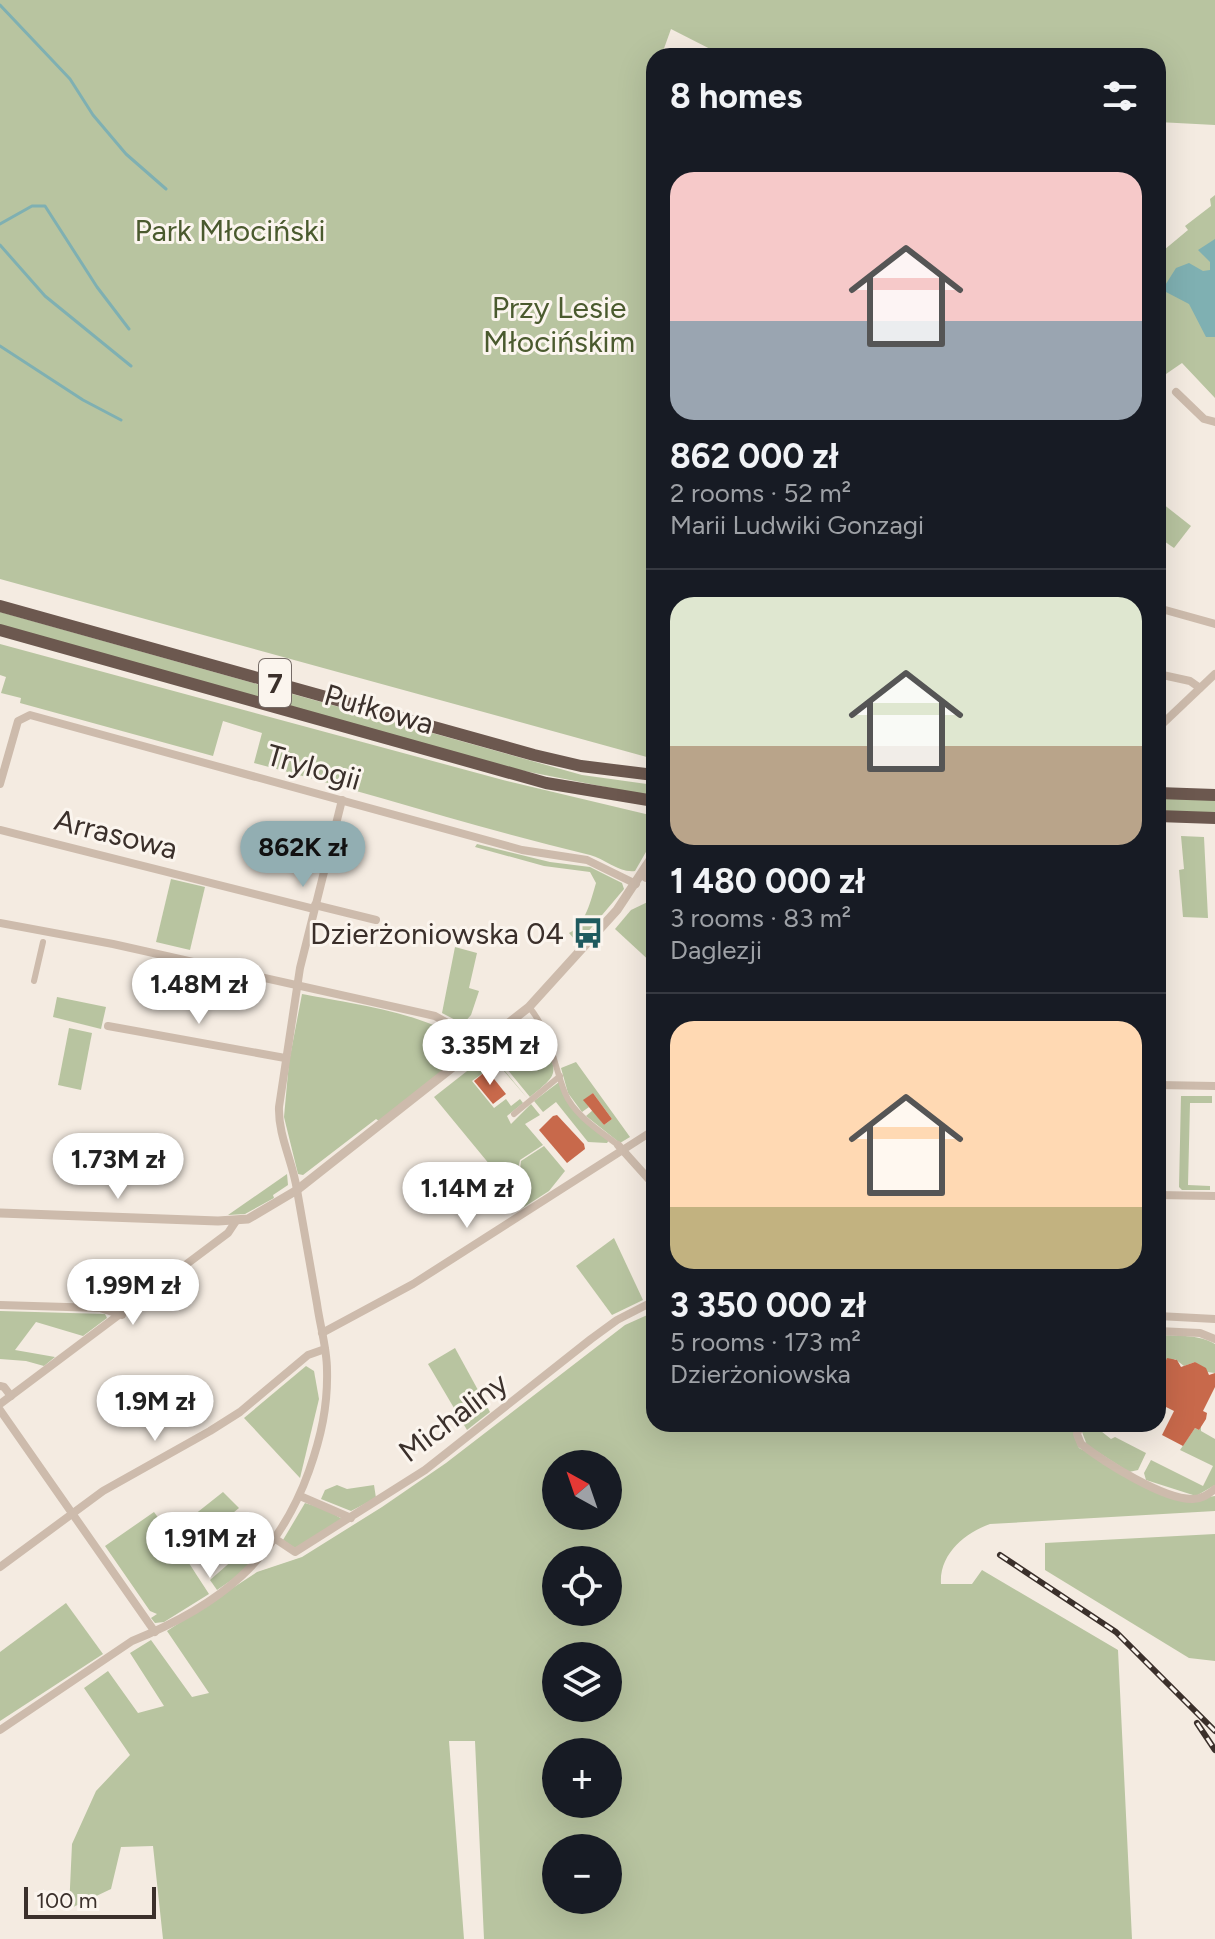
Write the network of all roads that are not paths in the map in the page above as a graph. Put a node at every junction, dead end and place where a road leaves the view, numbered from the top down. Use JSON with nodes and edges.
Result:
{"nodes":[{"id":1,"x":1176,"y":392,"type":"dead end"},
{"id":2,"x":1215,"y":422,"type":"edge"},
{"id":3,"x":0,"y":606,"type":"edge"},
{"id":4,"x":1166,"y":610,"type":"edge"},
{"id":5,"x":1215,"y":624,"type":"edge"},
{"id":6,"x":0,"y":630,"type":"edge"},
{"id":7,"x":1215,"y":674,"type":"edge"},
{"id":8,"x":1166,"y":676,"type":"edge"},
{"id":9,"x":1200,"y":688,"type":"junction"},
{"id":10,"x":1166,"y":720,"type":"edge"},
{"id":11,"x":646,"y":774,"type":"edge"},
{"id":12,"x":0,"y":784,"type":"edge"},
{"id":13,"x":1166,"y":793,"type":"edge"},
{"id":14,"x":1215,"y":795,"type":"edge"},
{"id":15,"x":342,"y":800,"type":"junction"},
{"id":16,"x":646,"y":800,"type":"edge"},
{"id":17,"x":1166,"y":816,"type":"edge"},
{"id":18,"x":1215,"y":818,"type":"edge"},
{"id":19,"x":0,"y":830,"type":"edge"},
{"id":20,"x":646,"y":867,"type":"edge"},
{"id":21,"x":646,"y":878,"type":"edge"},
{"id":22,"x":639,"y":879,"type":"junction"},
{"id":23,"x":314,"y":907,"type":"junction"},
{"id":24,"x":376,"y":920,"type":"dead end"},
{"id":25,"x":0,"y":923,"type":"edge"},
{"id":26,"x":43,"y":942,"type":"dead end"},
{"id":27,"x":34,"y":981,"type":"dead end"},
{"id":28,"x":298,"y":985,"type":"junction"},
{"id":29,"x":529,"y":1007,"type":"junction"},
{"id":30,"x":108,"y":1026,"type":"dead end"},
{"id":31,"x":478,"y":1048,"type":"junction"},
{"id":32,"x":285,"y":1058,"type":"junction"},
{"id":33,"x":560,"y":1076,"type":"junction"},
{"id":34,"x":1166,"y":1085,"type":"edge"},
{"id":35,"x":1215,"y":1086,"type":"edge"},
{"id":36,"x":514,"y":1114,"type":"dead end"},
{"id":37,"x":646,"y":1135,"type":"edge"},
{"id":38,"x":623,"y":1151,"type":"junction"},
{"id":39,"x":646,"y":1176,"type":"edge"},
{"id":40,"x":297,"y":1190,"type":"junction"},
{"id":41,"x":1166,"y":1195,"type":"edge"},
{"id":42,"x":1215,"y":1196,"type":"edge"},
{"id":43,"x":0,"y":1213,"type":"edge"},
{"id":44,"x":236,"y":1221,"type":"junction"},
{"id":45,"x":0,"y":1305,"type":"edge"},
{"id":46,"x":646,"y":1305,"type":"edge"},
{"id":47,"x":122,"y":1315,"type":"junction"},
{"id":48,"x":1166,"y":1316,"type":"edge"},
{"id":49,"x":1215,"y":1319,"type":"edge"},
{"id":50,"x":1166,"y":1331,"type":"edge"},
{"id":51,"x":322,"y":1333,"type":"junction"},
{"id":52,"x":1215,"y":1339,"type":"edge"},
{"id":53,"x":325,"y":1349,"type":"junction"},
{"id":54,"x":0,"y":1386,"type":"edge"},
{"id":55,"x":11,"y":1396,"type":"junction"},
{"id":56,"x":0,"y":1404,"type":"edge"},
{"id":57,"x":0,"y":1410,"type":"edge"},
{"id":58,"x":1078,"y":1432,"type":"edge"},
{"id":59,"x":1215,"y":1489,"type":"edge"},
{"id":60,"x":300,"y":1496,"type":"junction"},
{"id":61,"x":74,"y":1512,"type":"junction"},
{"id":62,"x":351,"y":1518,"type":"junction"},
{"id":63,"x":277,"y":1540,"type":"junction"},
{"id":64,"x":0,"y":1567,"type":"edge"},
{"id":65,"x":155,"y":1632,"type":"junction"},
{"id":66,"x":0,"y":1730,"type":"edge"}],
"edges":[{"from":1,"to":2,"type":"street"},
{"from":3,"to":11,"type":"highway","name":"Pułkowa","number":"7"},
{"from":4,"to":5,"type":"street"},
{"from":6,"to":16,"type":"highway","name":"Pułkowa","number":"7"},
{"from":7,"to":9,"type":"street"},
{"from":8,"to":9,"type":"street"},
{"from":9,"to":10,"type":"street"},
{"from":12,"to":15,"type":"street","name":"Trylogii"},
{"from":13,"to":14,"type":"highway"},
{"from":15,"to":22,"type":"street","name":"Trylogii"},
{"from":15,"to":23,"type":"street"},
{"from":17,"to":18,"type":"highway"},
{"from":19,"to":23,"type":"street","name":"Arrasowa"},
{"from":20,"to":22,"type":"street"},
{"from":21,"to":22,"type":"street"},
{"from":22,"to":29,"type":"street"},
{"from":23,"to":24,"type":"street","name":"Arrasowa"},
{"from":23,"to":28,"type":"street"},
{"from":25,"to":28,"type":"street"},
{"from":26,"to":27,"type":"street"},
{"from":28,"to":31,"type":"street"},
{"from":28,"to":32,"type":"street"},
{"from":29,"to":31,"type":"street"},
{"from":29,"to":33,"type":"street"},
{"from":30,"to":32,"type":"street"},
{"from":31,"to":40,"type":"street"},
{"from":32,"to":40,"type":"street"},
{"from":33,"to":36,"type":"street"},
{"from":33,"to":38,"type":"street"},
{"from":34,"to":35,"type":"street"},
{"from":37,"to":38,"type":"street"},
{"from":38,"to":39,"type":"street"},
{"from":38,"to":51,"type":"street"},
{"from":40,"to":44,"type":"street"},
{"from":40,"to":51,"type":"street"},
{"from":41,"to":42,"type":"street"},
{"from":43,"to":44,"type":"street"},
{"from":44,"to":47,"type":"street"},
{"from":45,"to":47,"type":"street"},
{"from":46,"to":62,"type":"street","name":"Michaliny"},
{"from":47,"to":55,"type":"street"},
{"from":48,"to":49,"type":"street"},
{"from":50,"to":52,"type":"street"},
{"from":51,"to":53,"type":"street"},
{"from":53,"to":60,"type":"street"},
{"from":53,"to":61,"type":"street"},
{"from":54,"to":55,"type":"street"},
{"from":55,"to":56,"type":"street"},
{"from":57,"to":61,"type":"street"},
{"from":58,"to":59,"type":"street"},
{"from":60,"to":62,"type":"street"},
{"from":60,"to":63,"type":"street"},
{"from":61,"to":64,"type":"street"},
{"from":61,"to":65,"type":"street"},
{"from":62,"to":63,"type":"street","name":"Michaliny"},
{"from":63,"to":65,"type":"street"},
{"from":65,"to":66,"type":"street"}]}
